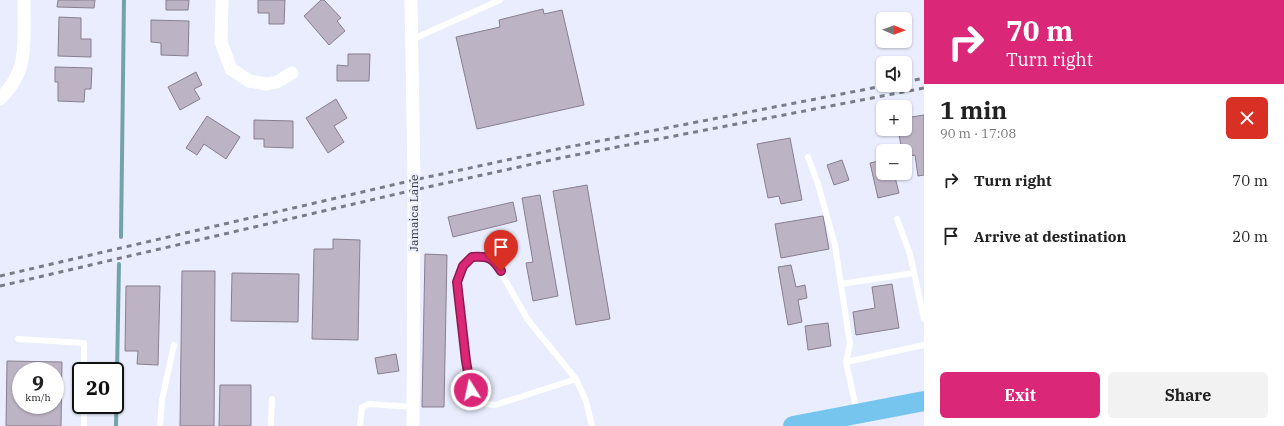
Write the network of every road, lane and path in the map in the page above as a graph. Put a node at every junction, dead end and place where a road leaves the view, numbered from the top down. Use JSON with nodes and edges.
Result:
{"nodes":[{"id":1,"x":24,"y":0,"type":"edge"},
{"id":2,"x":222,"y":0,"type":"edge"},
{"id":3,"x":411,"y":0,"type":"edge"},
{"id":4,"x":500,"y":0,"type":"edge"},
{"id":5,"x":411,"y":40,"type":"junction"},
{"id":6,"x":292,"y":73,"type":"dead end"},
{"id":7,"x":0,"y":99,"type":"edge"},
{"id":8,"x":808,"y":157,"type":"dead end"},
{"id":9,"x":897,"y":219,"type":"dead end"},
{"id":10,"x":914,"y":273,"type":"junction"},
{"id":11,"x":841,"y":284,"type":"junction"},
{"id":12,"x":924,"y":319,"type":"edge"},
{"id":13,"x":18,"y":339,"type":"dead end"},
{"id":14,"x":174,"y":345,"type":"dead end"},
{"id":15,"x":924,"y":345,"type":"edge"},
{"id":16,"x":84,"y":362,"type":"edge"},
{"id":17,"x":846,"y":362,"type":"junction"},
{"id":18,"x":576,"y":380,"type":"junction"},
{"id":19,"x":272,"y":399,"type":"dead end"},
{"id":20,"x":924,"y":400,"type":"edge"},
{"id":21,"x":413,"y":406,"type":"junction"},
{"id":22,"x":84,"y":414,"type":"edge"},
{"id":23,"x":857,"y":414,"type":"junction"},
{"id":24,"x":84,"y":426,"type":"edge"},
{"id":25,"x":160,"y":426,"type":"edge"},
{"id":26,"x":271,"y":426,"type":"edge"},
{"id":27,"x":360,"y":426,"type":"edge"},
{"id":28,"x":413,"y":426,"type":"edge"},
{"id":29,"x":592,"y":426,"type":"edge"},
{"id":30,"x":797,"y":426,"type":"edge"}],
"edges":[{"from":1,"to":7,"type":"street"},
{"from":2,"to":6,"type":"street"},
{"from":3,"to":5,"type":"street","name":"Jamaica Lane"},
{"from":4,"to":5,"type":"lane"},
{"from":5,"to":21,"type":"street","name":"Jamaica Lane"},
{"from":8,"to":11,"type":"lane"},
{"from":9,"to":10,"type":"lane"},
{"from":10,"to":11,"type":"lane"},
{"from":10,"to":12,"type":"lane"},
{"from":11,"to":17,"type":"lane"},
{"from":13,"to":16,"type":"lane"},
{"from":14,"to":25,"type":"lane"},
{"from":15,"to":17,"type":"lane"},
{"from":17,"to":23,"type":"lane"},
{"from":18,"to":18,"type":"lane"},
{"from":18,"to":29,"type":"lane"},
{"from":19,"to":26,"type":"lane"},
{"from":20,"to":23,"type":"main road"},
{"from":21,"to":27,"type":"lane"},
{"from":21,"to":28,"type":"street","name":"Jamaica Lane"},
{"from":22,"to":24,"type":"lane"},
{"from":23,"to":30,"type":"main road"}]}
